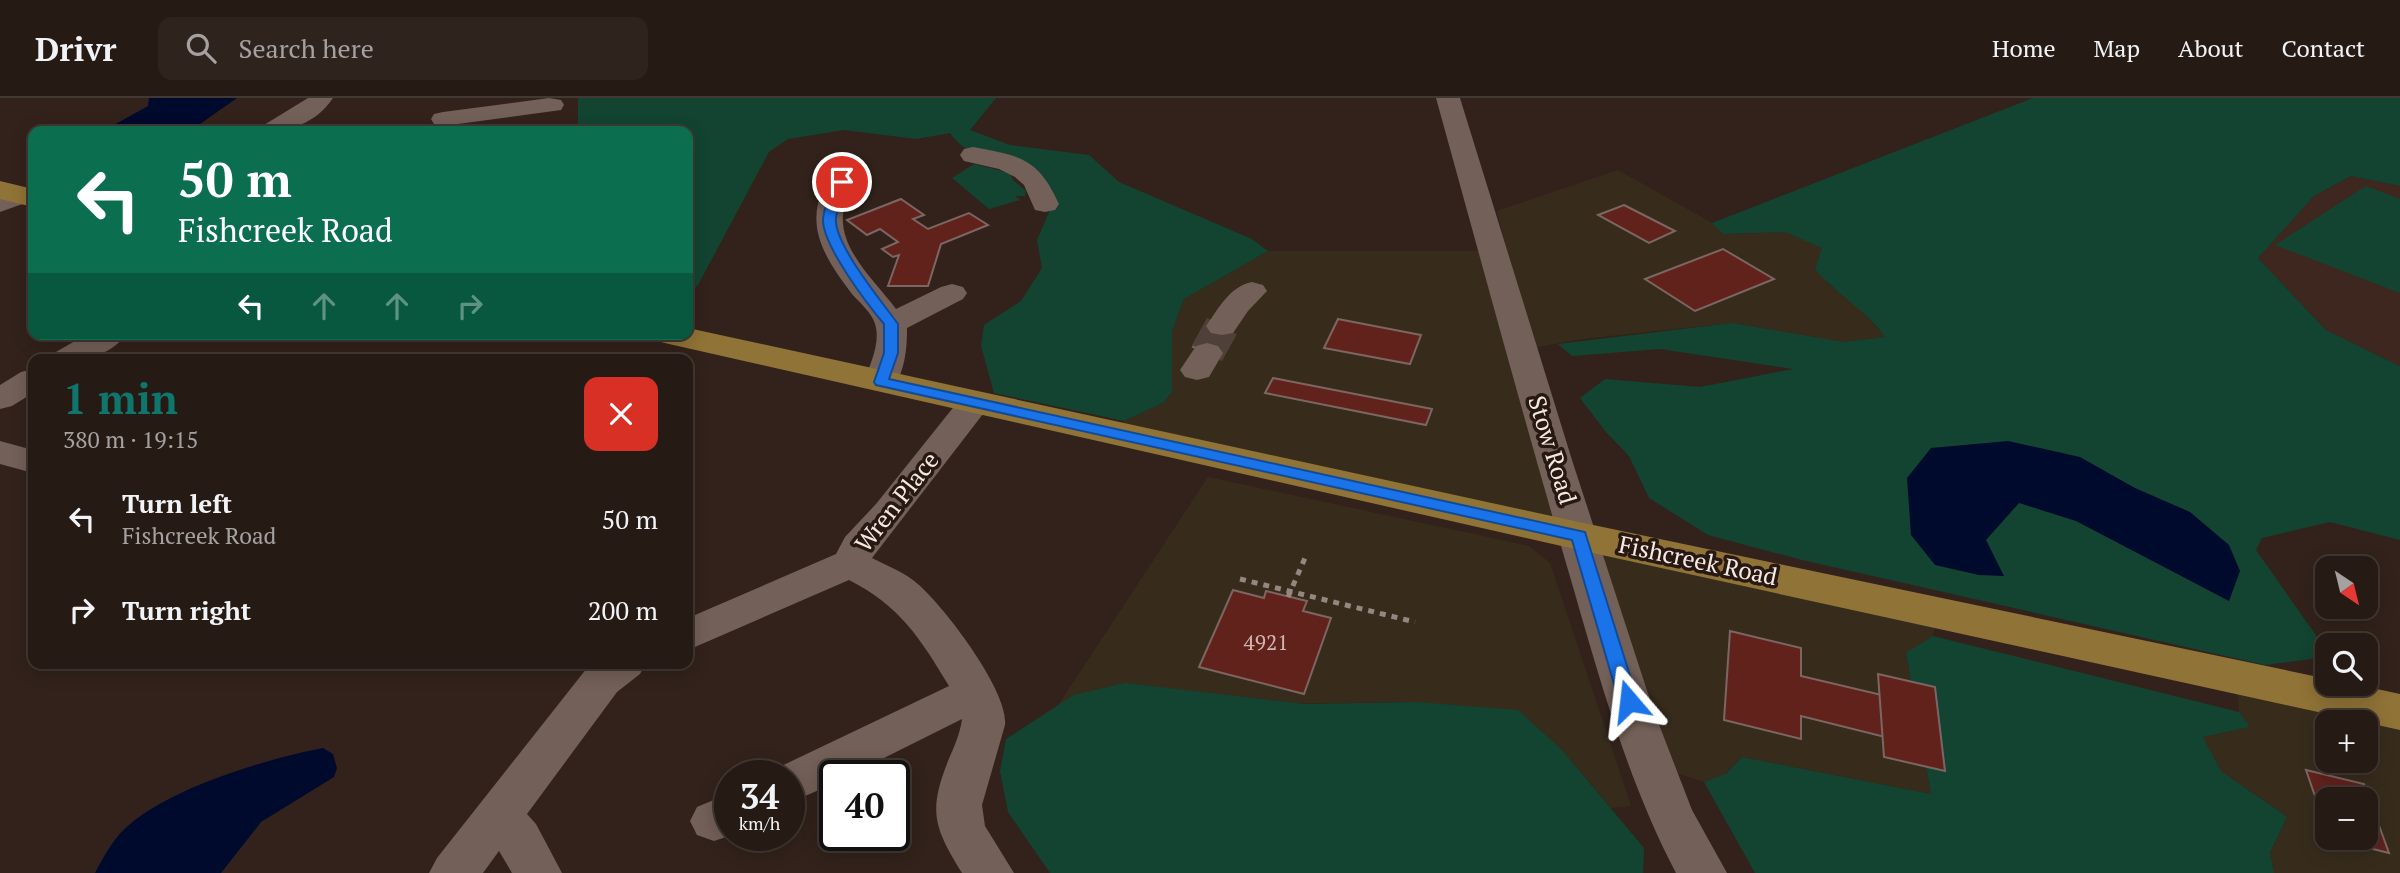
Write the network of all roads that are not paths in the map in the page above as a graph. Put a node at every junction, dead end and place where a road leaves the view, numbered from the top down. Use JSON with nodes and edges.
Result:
{"nodes":[{"id":1,"x":321,"y":98,"type":"edge"},
{"id":2,"x":1448,"y":98,"type":"edge"},
{"id":3,"x":554,"y":102,"type":"edge"},
{"id":4,"x":441,"y":116,"type":"edge"},
{"id":5,"x":280,"y":126,"type":"edge"},
{"id":6,"x":553,"y":126,"type":"edge"},
{"id":7,"x":972,"y":155,"type":"dead end"},
{"id":8,"x":849,"y":164,"type":"dead end"},
{"id":9,"x":1045,"y":204,"type":"dead end"},
{"id":10,"x":1252,"y":290,"type":"dead end"},
{"id":11,"x":952,"y":293,"type":"dead end"},
{"id":12,"x":895,"y":318,"type":"junction"},
{"id":13,"x":693,"y":339,"type":"edge"},
{"id":14,"x":100,"y":340,"type":"edge"},
{"id":15,"x":1209,"y":350,"type":"tunnel mouth"},
{"id":16,"x":76,"y":354,"type":"edge"},
{"id":17,"x":28,"y":382,"type":"edge"},
{"id":18,"x":881,"y":382,"type":"junction"},
{"id":19,"x":0,"y":399,"type":"edge"},
{"id":20,"x":976,"y":401,"type":"junction"},
{"id":21,"x":0,"y":452,"type":"edge"},
{"id":22,"x":28,"y":460,"type":"edge"},
{"id":23,"x":1579,"y":536,"type":"junction"},
{"id":24,"x":849,"y":564,"type":"junction"},
{"id":25,"x":693,"y":633,"type":"edge"},
{"id":26,"x":617,"y":669,"type":"edge"},
{"id":27,"x":977,"y":692,"type":"junction"},
{"id":28,"x":2400,"y":712,"type":"edge"},
{"id":29,"x":805,"y":776,"type":"edge"},
{"id":30,"x":498,"y":815,"type":"junction"},
{"id":31,"x":454,"y":873,"type":"edge"},
{"id":32,"x":537,"y":873,"type":"edge"},
{"id":33,"x":989,"y":873,"type":"edge"},
{"id":34,"x":1702,"y":873,"type":"edge"}],
"edges":[{"from":1,"to":5,"type":"street"},
{"from":2,"to":23,"type":"street","name":"Stow Road"},
{"from":3,"to":4,"type":"street"},
{"from":3,"to":6,"type":"street"},
{"from":7,"to":9,"type":"street"},
{"from":8,"to":12,"type":"street"},
{"from":10,"to":15,"type":"street"},
{"from":11,"to":12,"type":"street"},
{"from":12,"to":18,"type":"street"},
{"from":13,"to":18,"type":"main road","name":"Fishcreek Road"},
{"from":14,"to":16,"type":"street"},
{"from":17,"to":19,"type":"street"},
{"from":18,"to":20,"type":"main road","name":"Fishcreek Road"},
{"from":20,"to":23,"type":"main road","name":"Fishcreek Road"},
{"from":20,"to":24,"type":"street","name":"Wren Place"},
{"from":21,"to":22,"type":"street"},
{"from":23,"to":28,"type":"main road","name":"Fishcreek Road"},
{"from":23,"to":34,"type":"street","name":"Stow Road"},
{"from":24,"to":25,"type":"street","name":"Wren Place"},
{"from":24,"to":27,"type":"street"},
{"from":26,"to":30,"type":"street"},
{"from":27,"to":29,"type":"street"},
{"from":27,"to":33,"type":"street"},
{"from":30,"to":31,"type":"street"},
{"from":30,"to":32,"type":"street"}]}
